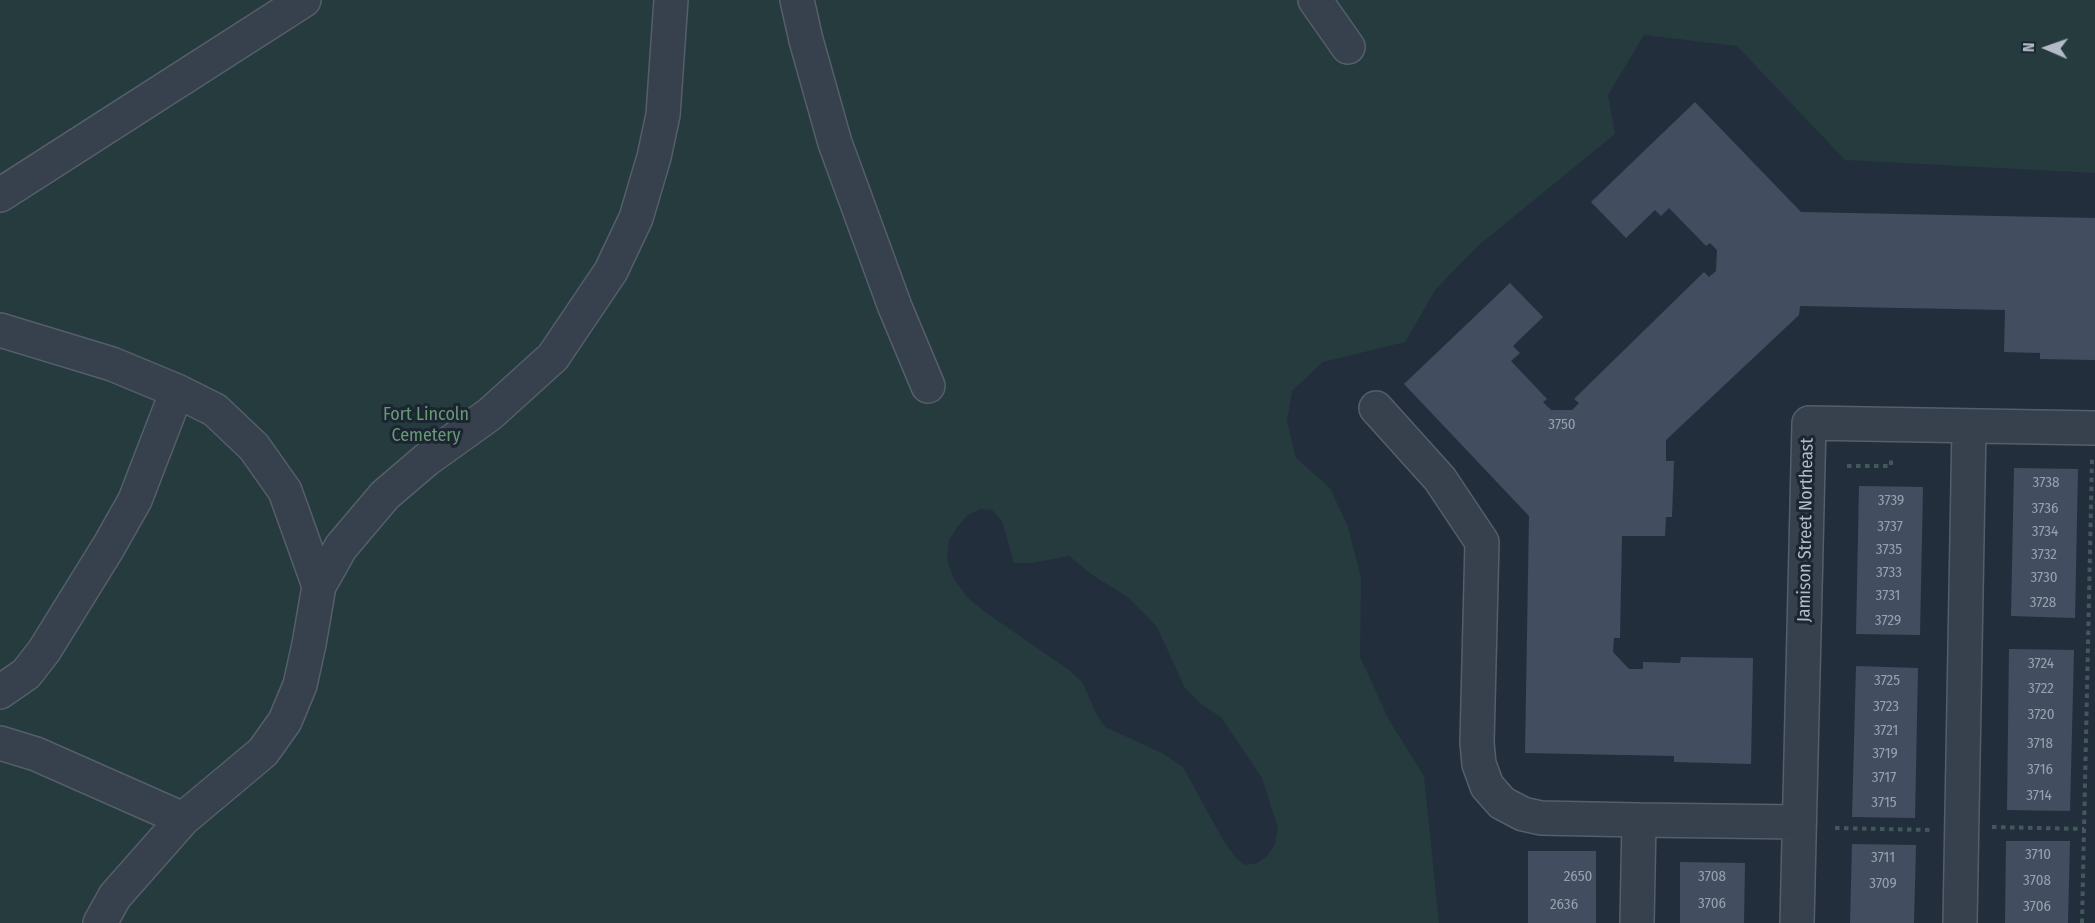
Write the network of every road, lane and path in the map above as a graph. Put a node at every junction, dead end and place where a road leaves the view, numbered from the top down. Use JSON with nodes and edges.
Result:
{"nodes":[{"id":1,"x":304,"y":0,"type":"edge"},
{"id":2,"x":671,"y":0,"type":"edge"},
{"id":3,"x":797,"y":0,"type":"edge"},
{"id":4,"x":1315,"y":0,"type":"edge"},
{"id":5,"x":1348,"y":47,"type":"dead end"},
{"id":6,"x":0,"y":195,"type":"edge"},
{"id":7,"x":0,"y":330,"type":"edge"},
{"id":8,"x":928,"y":386,"type":"dead end"},
{"id":9,"x":177,"y":391,"type":"junction"},
{"id":10,"x":1376,"y":408,"type":"dead end"},
{"id":11,"x":1969,"y":427,"type":"junction"},
{"id":12,"x":2093,"y":443,"type":"edge"},
{"id":13,"x":1891,"y":453,"type":"dead end"},
{"id":14,"x":1847,"y":466,"type":"dead end"},
{"id":15,"x":319,"y":586,"type":"junction"},
{"id":16,"x":0,"y":692,"type":"edge"},
{"id":17,"x":0,"y":742,"type":"edge"},
{"id":18,"x":183,"y":819,"type":"junction"},
{"id":19,"x":1639,"y":820,"type":"junction"},
{"id":20,"x":1799,"y":822,"type":"junction"},
{"id":21,"x":100,"y":923,"type":"edge"},
{"id":22,"x":1637,"y":923,"type":"edge"},
{"id":23,"x":1797,"y":923,"type":"edge"},
{"id":24,"x":1960,"y":923,"type":"edge"},
{"id":25,"x":2082,"y":923,"type":"edge"}],
"edges":[{"from":1,"to":6,"type":"street"},
{"from":2,"to":15,"type":"street"},
{"from":3,"to":8,"type":"street"},
{"from":4,"to":5,"type":"street"},
{"from":7,"to":9,"type":"street"},
{"from":9,"to":15,"type":"street"},
{"from":9,"to":16,"type":"street"},
{"from":10,"to":19,"type":"street"},
{"from":11,"to":12,"type":"street","name":"Jamison Street Northeast"},
{"from":11,"to":20,"type":"street","name":"Jamison Street Northeast"},
{"from":11,"to":24,"type":"street"},
{"from":12,"to":25,"type":"path"},
{"from":13,"to":14,"type":"path"},
{"from":15,"to":18,"type":"street"},
{"from":17,"to":18,"type":"street"},
{"from":18,"to":21,"type":"street"},
{"from":19,"to":20,"type":"street"},
{"from":19,"to":22,"type":"street"},
{"from":20,"to":23,"type":"street","name":"Jamison Street Northeast"}]}
